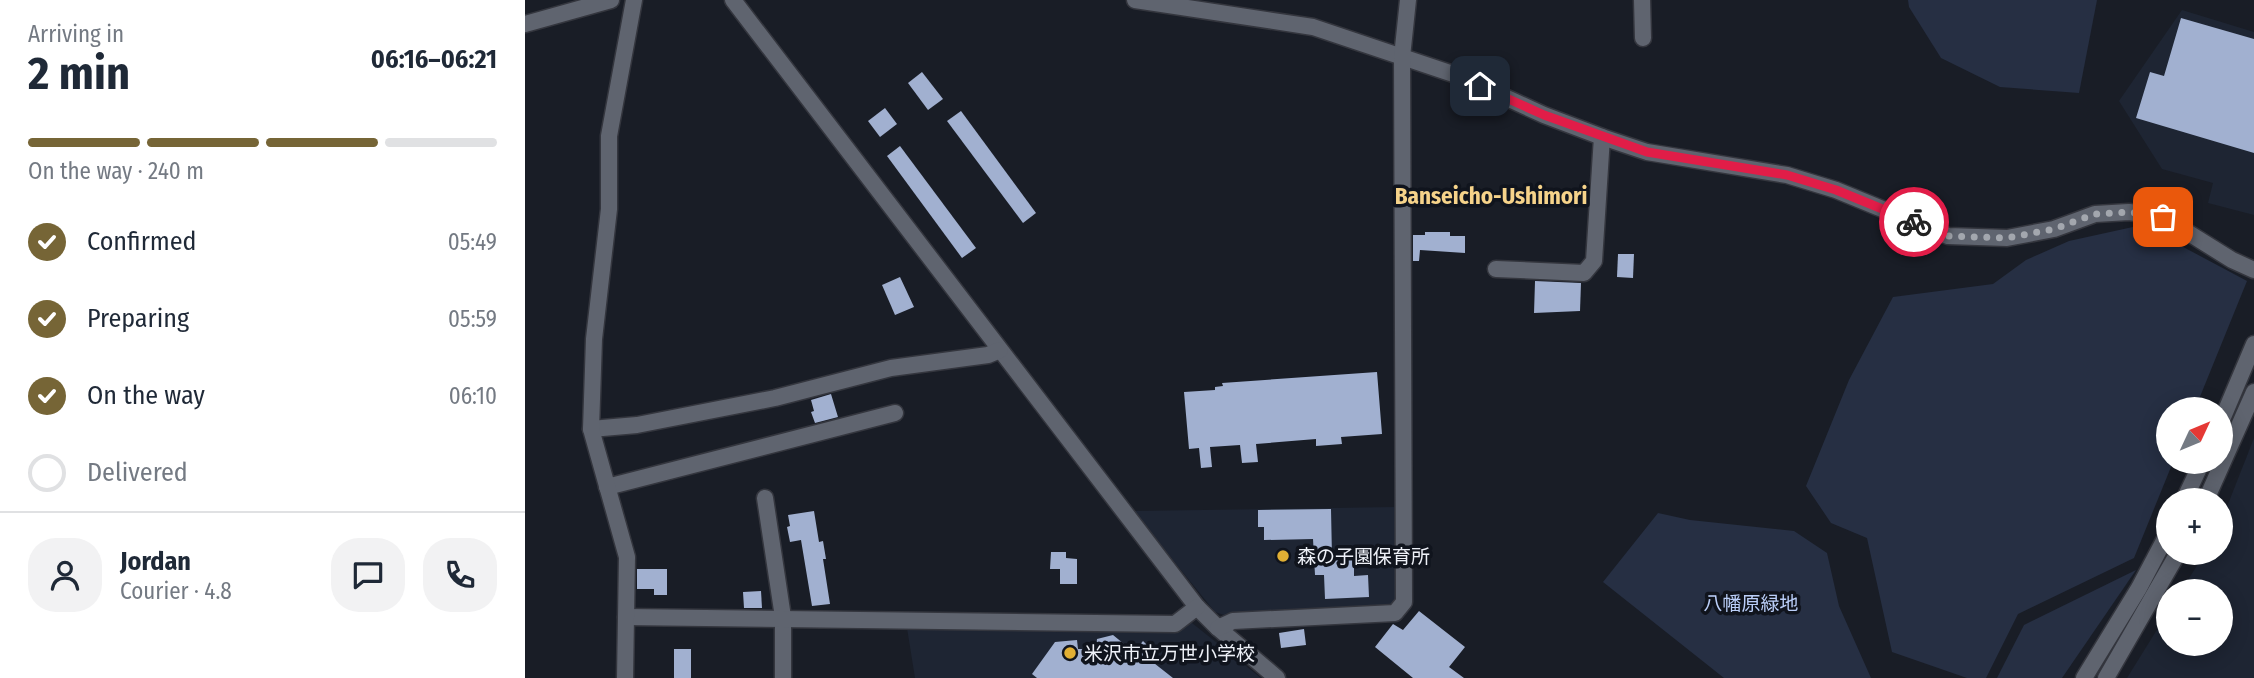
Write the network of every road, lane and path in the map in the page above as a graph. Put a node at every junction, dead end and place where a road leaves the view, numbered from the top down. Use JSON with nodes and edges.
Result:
{"nodes":[{"id":1,"x":611,"y":0,"type":"edge"},
{"id":2,"x":634,"y":0,"type":"edge"},
{"id":3,"x":733,"y":0,"type":"edge"},
{"id":4,"x":1135,"y":0,"type":"edge"},
{"id":5,"x":1408,"y":0,"type":"edge"},
{"id":6,"x":1642,"y":0,"type":"edge"},
{"id":7,"x":525,"y":24,"type":"edge"},
{"id":8,"x":1643,"y":38,"type":"dead end"},
{"id":9,"x":1402,"y":57,"type":"junction"},
{"id":10,"x":1602,"y":137,"type":"junction"},
{"id":11,"x":1496,"y":269,"type":"dead end"},
{"id":12,"x":2254,"y":271,"type":"edge"},
{"id":13,"x":2254,"y":344,"type":"edge"},
{"id":14,"x":1000,"y":350,"type":"junction"},
{"id":15,"x":2254,"y":392,"type":"edge"},
{"id":16,"x":2232,"y":397,"type":"edge"},
{"id":17,"x":895,"y":413,"type":"dead end"},
{"id":18,"x":591,"y":429,"type":"junction"},
{"id":19,"x":607,"y":487,"type":"junction"},
{"id":20,"x":2211,"y":488,"type":"edge"},
{"id":21,"x":765,"y":498,"type":"dead end"},
{"id":22,"x":2156,"y":556,"type":"edge"},
{"id":23,"x":2172,"y":565,"type":"edge"},
{"id":24,"x":1197,"y":607,"type":"junction"},
{"id":25,"x":626,"y":617,"type":"junction"},
{"id":26,"x":783,"y":617,"type":"junction"},
{"id":27,"x":1218,"y":628,"type":"junction"},
{"id":28,"x":625,"y":678,"type":"edge"},
{"id":29,"x":783,"y":678,"type":"edge"},
{"id":30,"x":1277,"y":678,"type":"edge"},
{"id":31,"x":2084,"y":678,"type":"edge"},
{"id":32,"x":2106,"y":678,"type":"edge"}],
"edges":[{"from":1,"to":7,"type":"street"},
{"from":2,"to":18,"type":"street"},
{"from":3,"to":14,"type":"street"},
{"from":4,"to":9,"type":"street"},
{"from":5,"to":9,"type":"street"},
{"from":6,"to":8,"type":"street"},
{"from":9,"to":10,"type":"street"},
{"from":9,"to":27,"type":"street"},
{"from":10,"to":11,"type":"street"},
{"from":10,"to":12,"type":"street"},
{"from":13,"to":16,"type":"street"},
{"from":14,"to":18,"type":"street"},
{"from":14,"to":24,"type":"street"},
{"from":15,"to":20,"type":"street"},
{"from":17,"to":19,"type":"street"},
{"from":18,"to":19,"type":"street"},
{"from":19,"to":25,"type":"street"},
{"from":21,"to":26,"type":"street"},
{"from":22,"to":31,"type":"street"},
{"from":23,"to":32,"type":"street"},
{"from":24,"to":26,"type":"street"},
{"from":24,"to":27,"type":"street"},
{"from":25,"to":26,"type":"street"},
{"from":25,"to":28,"type":"street"},
{"from":26,"to":29,"type":"street"},
{"from":27,"to":30,"type":"street"}]}
